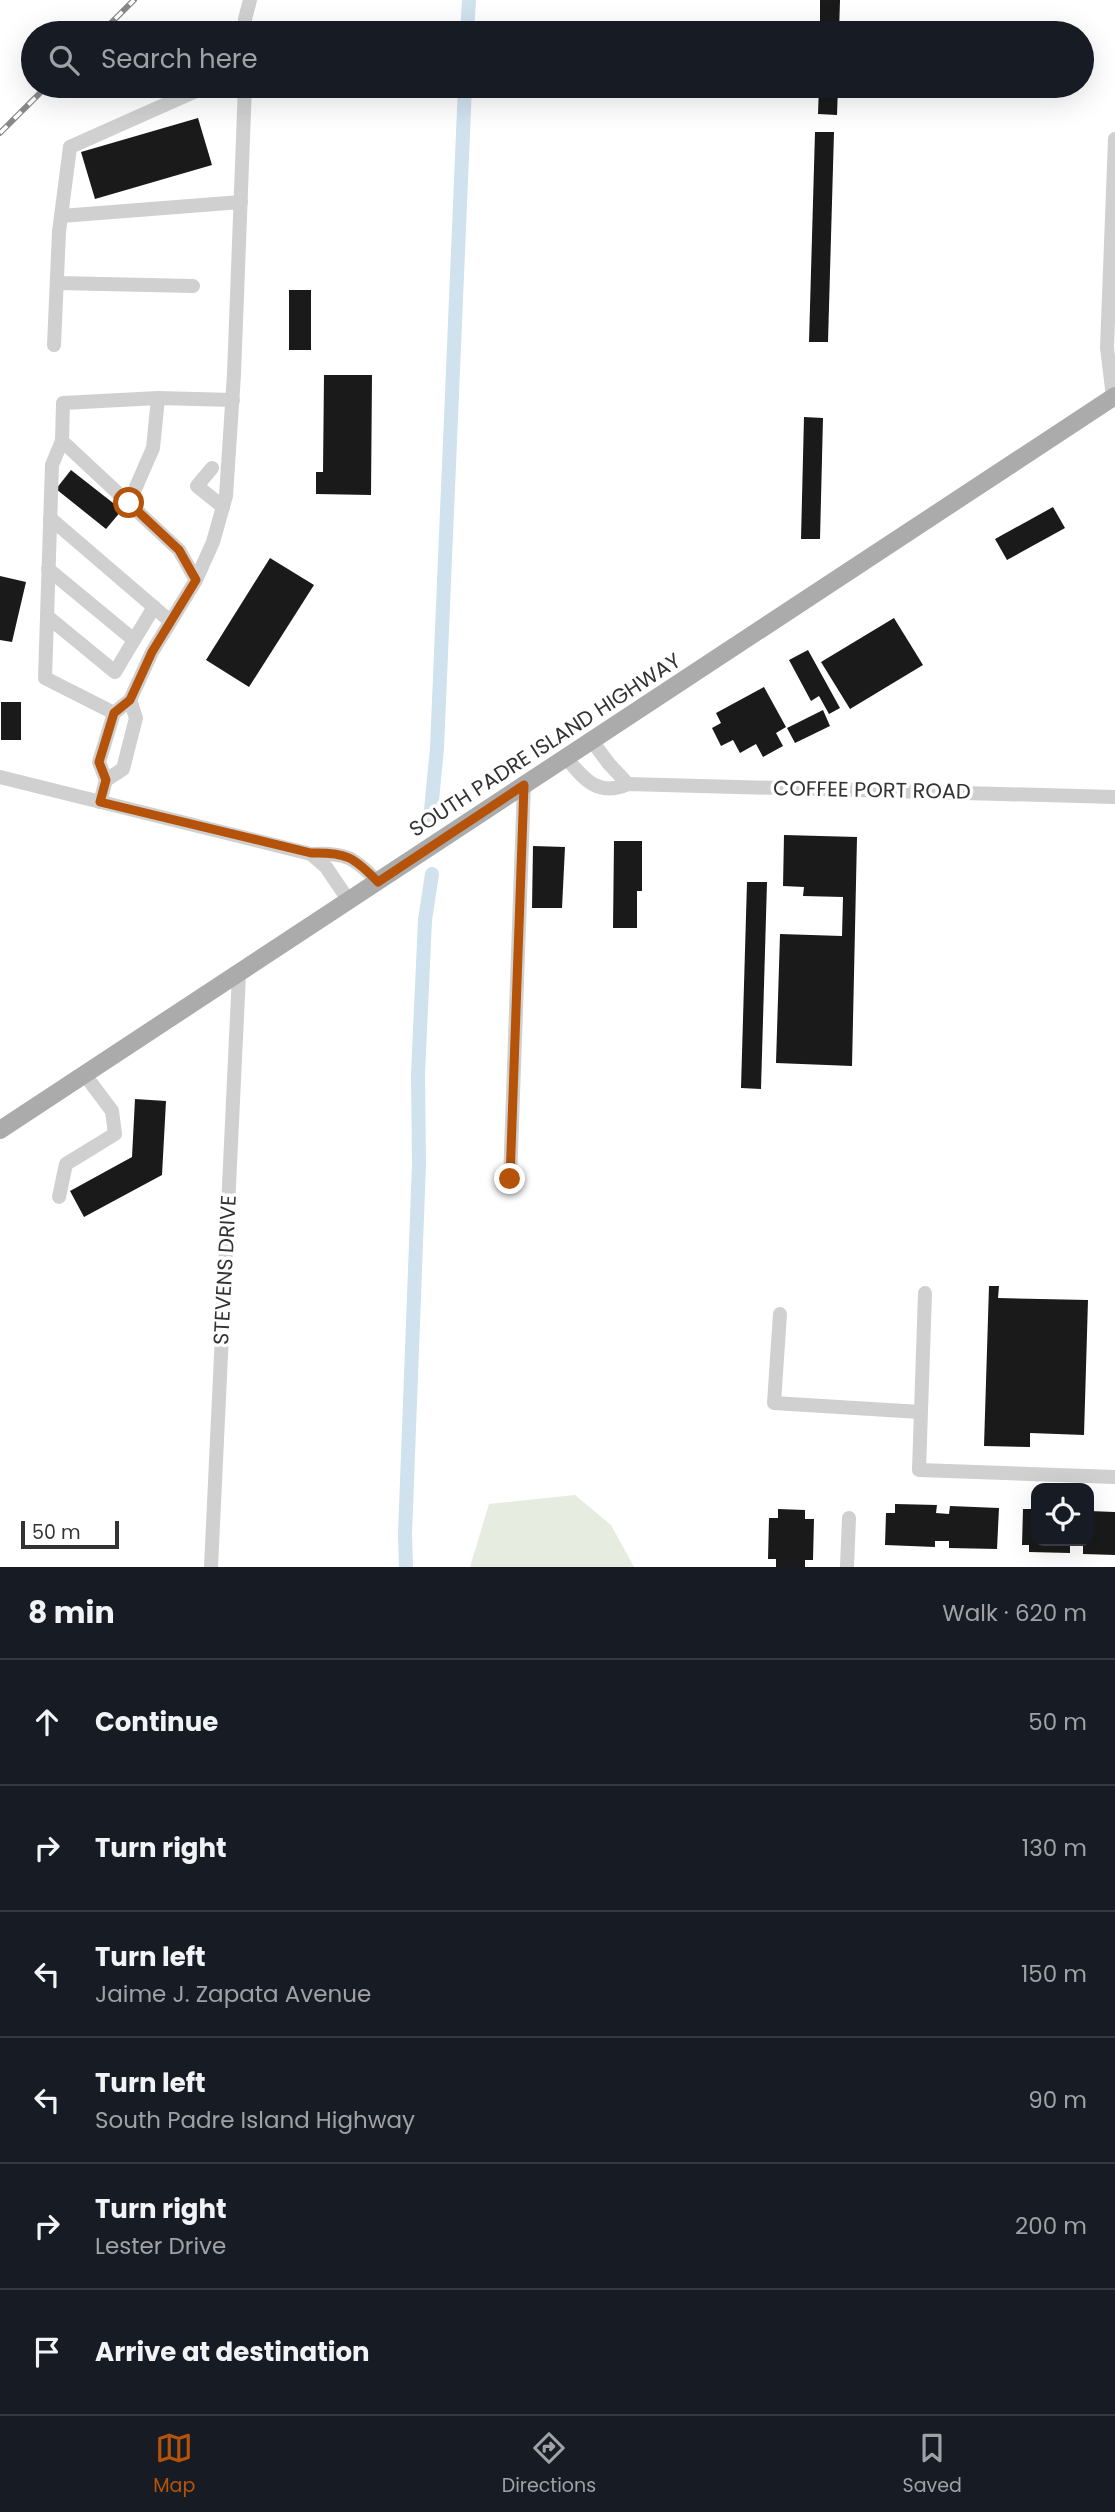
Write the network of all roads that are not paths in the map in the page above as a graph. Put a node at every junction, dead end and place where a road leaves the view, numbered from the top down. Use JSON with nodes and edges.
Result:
{"nodes":[{"id":1,"x":250,"y":0,"type":"edge"},
{"id":2,"x":245,"y":21,"type":"edge"},
{"id":3,"x":180,"y":98,"type":"edge"},
{"id":4,"x":245,"y":98,"type":"edge"},
{"id":5,"x":1115,"y":139,"type":"edge"},
{"id":6,"x":241,"y":202,"type":"junction"},
{"id":7,"x":61,"y":216,"type":"junction"},
{"id":8,"x":57,"y":283,"type":"junction"},
{"id":9,"x":193,"y":286,"type":"dead end"},
{"id":10,"x":54,"y":345,"type":"dead end"},
{"id":11,"x":1114,"y":397,"type":"edge"},
{"id":12,"x":158,"y":398,"type":"junction"},
{"id":13,"x":233,"y":400,"type":"junction"},
{"id":14,"x":62,"y":441,"type":"junction"},
{"id":15,"x":212,"y":468,"type":"dead end"},
{"id":16,"x":129,"y":503,"type":"junction"},
{"id":17,"x":223,"y":507,"type":"junction"},
{"id":18,"x":50,"y":518,"type":"junction"},
{"id":19,"x":48,"y":569,"type":"junction"},
{"id":20,"x":196,"y":580,"type":"junction"},
{"id":21,"x":154,"y":607,"type":"junction"},
{"id":22,"x":48,"y":617,"type":"junction"},
{"id":23,"x":170,"y":621,"type":"junction"},
{"id":24,"x":134,"y":640,"type":"junction"},
{"id":25,"x":130,"y":700,"type":"junction"},
{"id":26,"x":114,"y":713,"type":"junction"},
{"id":27,"x":593,"y":741,"type":"junction"},
{"id":28,"x":566,"y":758,"type":"junction"},
{"id":29,"x":0,"y":777,"type":"edge"},
{"id":30,"x":106,"y":780,"type":"junction"},
{"id":31,"x":628,"y":784,"type":"junction"},
{"id":32,"x":524,"y":785,"type":"junction"},
{"id":33,"x":1115,"y":797,"type":"edge"},
{"id":34,"x":100,"y":802,"type":"junction"},
{"id":35,"x":311,"y":853,"type":"junction"},
{"id":36,"x":378,"y":882,"type":"junction"},
{"id":37,"x":349,"y":901,"type":"junction"},
{"id":38,"x":239,"y":974,"type":"junction"},
{"id":39,"x":85,"y":1075,"type":"junction"},
{"id":40,"x":0,"y":1130,"type":"edge"},
{"id":41,"x":510,"y":1179,"type":"dead end"},
{"id":42,"x":59,"y":1197,"type":"dead end"},
{"id":43,"x":925,"y":1293,"type":"dead end"},
{"id":44,"x":780,"y":1314,"type":"dead end"},
{"id":45,"x":920,"y":1412,"type":"junction"},
{"id":46,"x":1115,"y":1477,"type":"edge"},
{"id":47,"x":849,"y":1518,"type":"dead end"},
{"id":48,"x":211,"y":1567,"type":"edge"},
{"id":49,"x":847,"y":1567,"type":"edge"}],
"edges":[{"from":1,"to":2,"type":"street"},
{"from":3,"to":7,"type":"street"},
{"from":4,"to":6,"type":"street"},
{"from":5,"to":11,"type":"street"},
{"from":6,"to":7,"type":"street"},
{"from":6,"to":13,"type":"street"},
{"from":7,"to":8,"type":"street"},
{"from":8,"to":9,"type":"street"},
{"from":8,"to":10,"type":"street"},
{"from":11,"to":27,"type":"main road","name":"SOUTH PADRE ISLAND HIGHWAY"},
{"from":12,"to":13,"type":"street"},
{"from":12,"to":14,"type":"street"},
{"from":12,"to":16,"type":"street"},
{"from":13,"to":17,"type":"street"},
{"from":14,"to":16,"type":"street"},
{"from":14,"to":18,"type":"street"},
{"from":15,"to":17,"type":"street"},
{"from":16,"to":20,"type":"street"},
{"from":17,"to":20,"type":"street"},
{"from":18,"to":19,"type":"street"},
{"from":18,"to":21,"type":"street"},
{"from":19,"to":22,"type":"street"},
{"from":19,"to":24,"type":"street"},
{"from":20,"to":23,"type":"street"},
{"from":21,"to":23,"type":"street"},
{"from":21,"to":24,"type":"street"},
{"from":22,"to":24,"type":"street"},
{"from":22,"to":26,"type":"street"},
{"from":23,"to":25,"type":"street"},
{"from":25,"to":26,"type":"street"},
{"from":25,"to":30,"type":"street"},
{"from":26,"to":30,"type":"street"},
{"from":27,"to":28,"type":"main road","name":"SOUTH PADRE ISLAND HIGHWAY"},
{"from":27,"to":31,"type":"street"},
{"from":28,"to":31,"type":"street","name":"COFFEE PORT ROAD"},
{"from":28,"to":32,"type":"main road","name":"SOUTH PADRE ISLAND HIGHWAY"},
{"from":29,"to":34,"type":"street"},
{"from":30,"to":34,"type":"street"},
{"from":31,"to":33,"type":"street","name":"COFFEE PORT ROAD"},
{"from":32,"to":36,"type":"main road","name":"SOUTH PADRE ISLAND HIGHWAY"},
{"from":32,"to":41,"type":"street"},
{"from":34,"to":35,"type":"street"},
{"from":35,"to":36,"type":"street"},
{"from":35,"to":37,"type":"street"},
{"from":36,"to":37,"type":"main road","name":"SOUTH PADRE ISLAND HIGHWAY"},
{"from":37,"to":38,"type":"main road","name":"SOUTH PADRE ISLAND HIGHWAY"},
{"from":38,"to":39,"type":"main road","name":"SOUTH PADRE ISLAND HIGHWAY"},
{"from":38,"to":48,"type":"street","name":"STEVENS DRIVE"},
{"from":39,"to":40,"type":"main road","name":"SOUTH PADRE ISLAND HIGHWAY"},
{"from":39,"to":42,"type":"street"},
{"from":43,"to":45,"type":"street"},
{"from":44,"to":45,"type":"street"},
{"from":45,"to":46,"type":"street"},
{"from":47,"to":49,"type":"street"}]}
